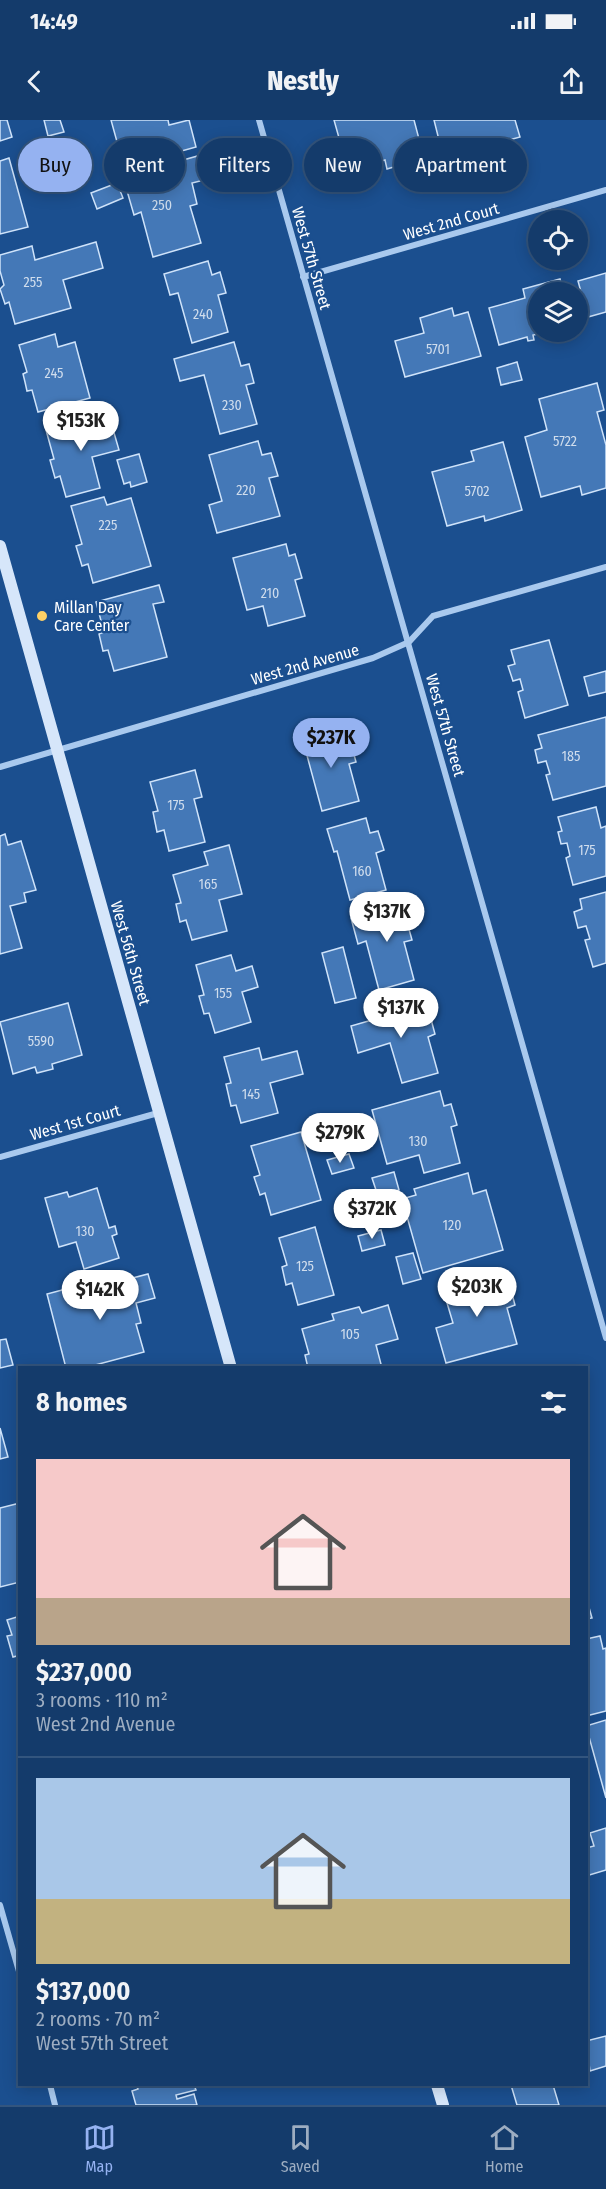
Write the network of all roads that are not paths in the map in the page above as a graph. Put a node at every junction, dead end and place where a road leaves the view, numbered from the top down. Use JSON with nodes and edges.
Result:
{"nodes":[{"id":1,"x":259,"y":120,"type":"edge"},
{"id":2,"x":606,"y":190,"type":"edge"},
{"id":3,"x":303,"y":277,"type":"junction"},
{"id":4,"x":0,"y":546,"type":"edge"},
{"id":5,"x":606,"y":567,"type":"edge"},
{"id":6,"x":409,"y":642,"type":"junction"},
{"id":7,"x":57,"y":750,"type":"junction"},
{"id":8,"x":0,"y":767,"type":"edge"},
{"id":9,"x":158,"y":1113,"type":"junction"},
{"id":10,"x":0,"y":1157,"type":"edge"},
{"id":11,"x":606,"y":1338,"type":"edge"},
{"id":12,"x":230,"y":1366,"type":"edge"},
{"id":13,"x":0,"y":1905,"type":"edge"},
{"id":14,"x":18,"y":1968,"type":"edge"},
{"id":15,"x":50,"y":2086,"type":"edge"},
{"id":16,"x":437,"y":2086,"type":"edge"},
{"id":17,"x":55,"y":2105,"type":"edge"},
{"id":18,"x":443,"y":2105,"type":"edge"}],
"edges":[{"from":1,"to":3,"type":"street","name":"West 57th Street"},
{"from":2,"to":3,"type":"street","name":"West 2nd Court"},
{"from":3,"to":6,"type":"street","name":"West 57th Street"},
{"from":4,"to":7,"type":"street","name":"West 56th Street"},
{"from":5,"to":6,"type":"street","name":"West 2nd Avenue"},
{"from":6,"to":7,"type":"street","name":"West 2nd Avenue"},
{"from":6,"to":11,"type":"street","name":"West 57th Street"},
{"from":7,"to":8,"type":"street","name":"West 2nd Avenue"},
{"from":7,"to":9,"type":"street","name":"West 56th Street"},
{"from":9,"to":10,"type":"street","name":"West 1st Court"},
{"from":9,"to":12,"type":"street","name":"West 56th Street"},
{"from":13,"to":14,"type":"street"},
{"from":15,"to":17,"type":"street"},
{"from":16,"to":18,"type":"street"}]}
